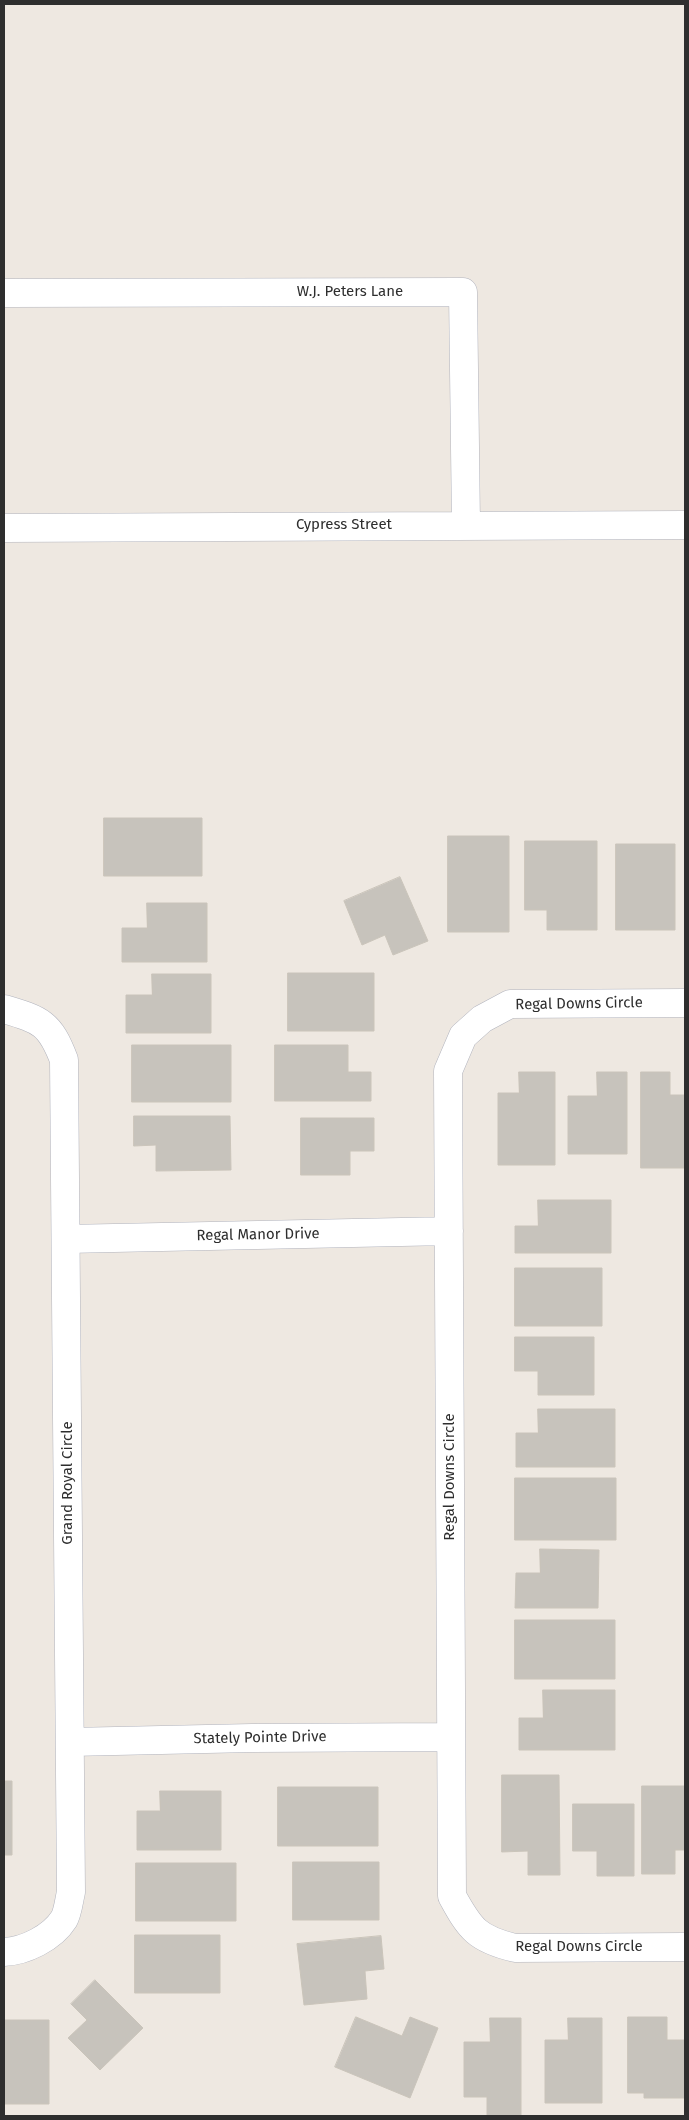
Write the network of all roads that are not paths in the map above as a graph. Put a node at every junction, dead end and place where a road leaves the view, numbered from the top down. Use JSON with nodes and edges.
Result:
{"nodes":[{"id":1,"x":4,"y":293,"type":"edge"},
{"id":2,"x":466,"y":525,"type":"junction"},
{"id":3,"x":685,"y":525,"type":"edge"},
{"id":4,"x":4,"y":528,"type":"edge"},
{"id":5,"x":685,"y":1003,"type":"edge"},
{"id":6,"x":4,"y":1009,"type":"edge"},
{"id":7,"x":449,"y":1231,"type":"junction"},
{"id":8,"x":66,"y":1239,"type":"junction"},
{"id":9,"x":451,"y":1737,"type":"junction"},
{"id":10,"x":70,"y":1742,"type":"junction"},
{"id":11,"x":685,"y":1947,"type":"edge"},
{"id":12,"x":4,"y":1952,"type":"edge"}],
"edges":[{"from":1,"to":2,"type":"street","name":"W.J. Peters Lane"},
{"from":2,"to":3,"type":"street","name":"Cypress Street"},
{"from":2,"to":4,"type":"street","name":"Cypress Street"},
{"from":5,"to":7,"type":"street","name":"Regal Downs Circle"},
{"from":6,"to":8,"type":"street","name":"Grand Royal Circle"},
{"from":7,"to":8,"type":"street","name":"Regal Manor Drive"},
{"from":7,"to":9,"type":"street","name":"Regal Downs Circle"},
{"from":8,"to":10,"type":"street","name":"Grand Royal Circle"},
{"from":9,"to":10,"type":"street","name":"Stately Pointe Drive"},
{"from":9,"to":11,"type":"street","name":"Regal Downs Circle"},
{"from":10,"to":12,"type":"street","name":"Grand Royal Circle"}]}
